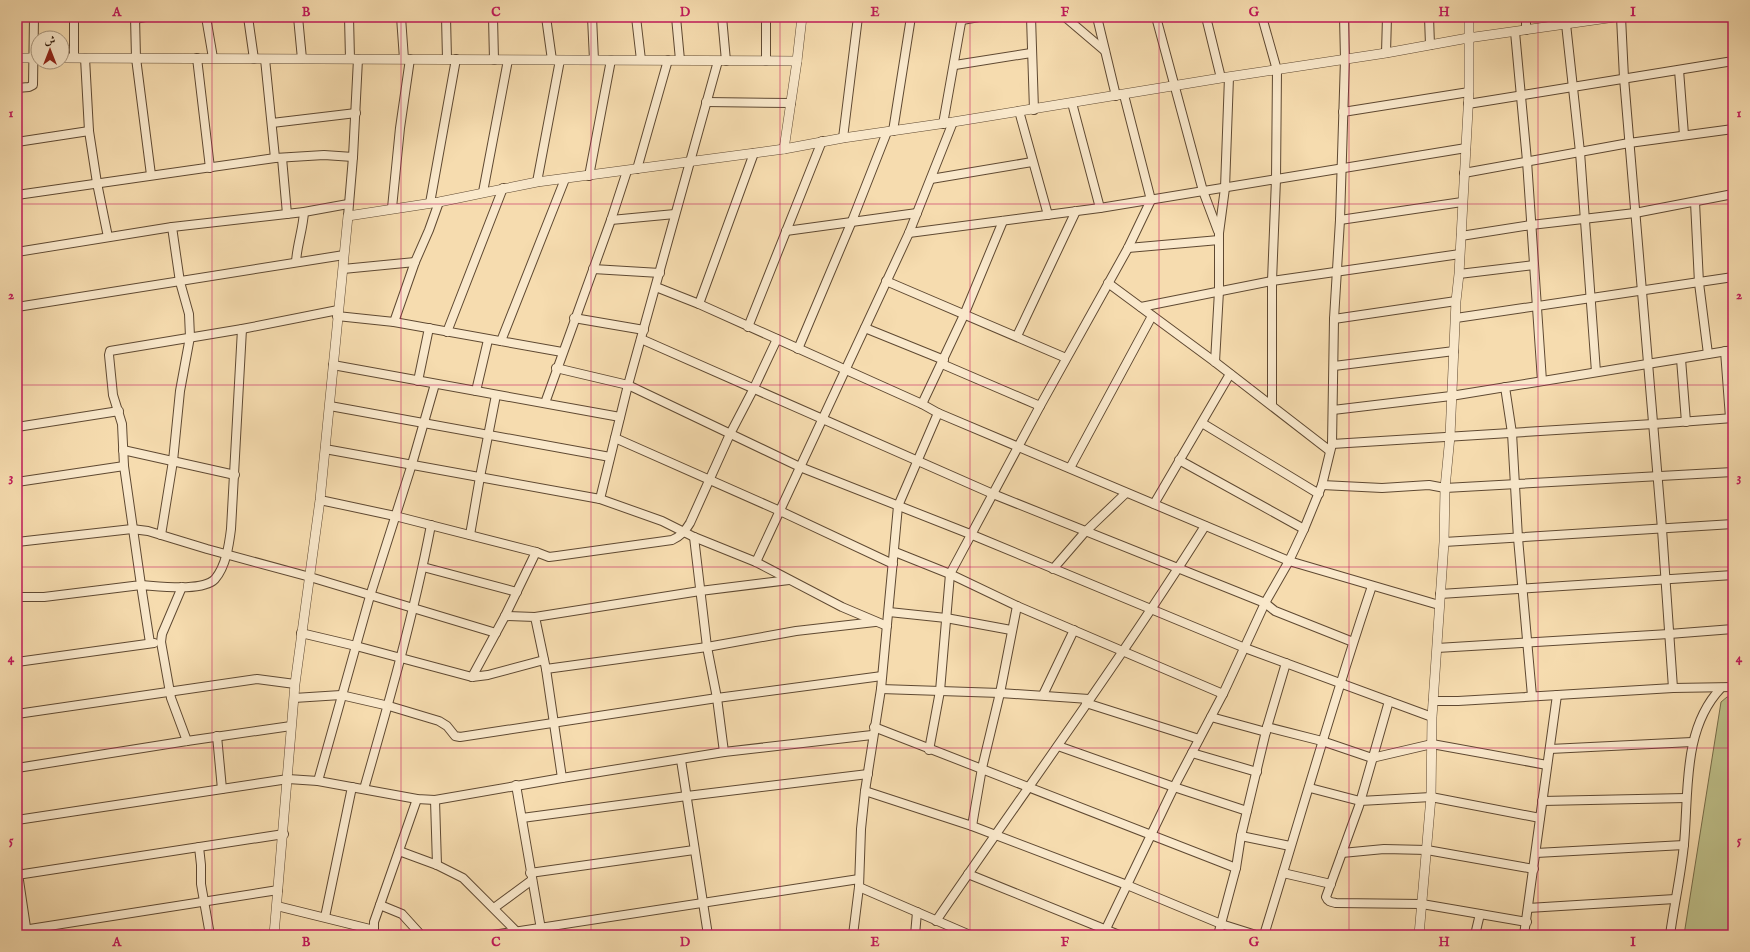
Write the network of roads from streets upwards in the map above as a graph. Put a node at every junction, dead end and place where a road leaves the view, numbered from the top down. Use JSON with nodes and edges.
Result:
{"nodes":[{"id":1,"x":34,"y":17,"type":"edge"},
{"id":2,"x":74,"y":17,"type":"edge"},
{"id":3,"x":145,"y":17,"type":"edge"},
{"id":4,"x":206,"y":17,"type":"edge"},
{"id":5,"x":248,"y":17,"type":"edge"},
{"id":6,"x":298,"y":17,"type":"edge"},
{"id":7,"x":349,"y":17,"type":"edge"},
{"id":8,"x":401,"y":17,"type":"edge"},
{"id":9,"x":446,"y":17,"type":"edge"},
{"id":10,"x":493,"y":17,"type":"edge"},
{"id":11,"x":546,"y":17,"type":"edge"},
{"id":12,"x":592,"y":17,"type":"edge"},
{"id":13,"x":636,"y":17,"type":"edge"},
{"id":14,"x":676,"y":17,"type":"edge"},
{"id":15,"x":722,"y":17,"type":"edge"},
{"id":16,"x":766,"y":17,"type":"edge"},
{"id":17,"x":802,"y":17,"type":"edge"},
{"id":18,"x":858,"y":17,"type":"edge"},
{"id":19,"x":911,"y":17,"type":"edge"},
{"id":20,"x":979,"y":17,"type":"edge"},
{"id":21,"x":1031,"y":17,"type":"edge"},
{"id":22,"x":1065,"y":17,"type":"edge"},
{"id":23,"x":1097,"y":17,"type":"edge"},
{"id":24,"x":1156,"y":17,"type":"edge"},
{"id":25,"x":1206,"y":17,"type":"edge"},
{"id":26,"x":1262,"y":17,"type":"edge"},
{"id":27,"x":1344,"y":17,"type":"edge"},
{"id":28,"x":1388,"y":17,"type":"edge"},
{"id":29,"x":1430,"y":17,"type":"edge"},
{"id":30,"x":1469,"y":17,"type":"edge"},
{"id":31,"x":1526,"y":17,"type":"edge"},
{"id":32,"x":1615,"y":17,"type":"edge"},
{"id":33,"x":1622,"y":17,"type":"edge"},
{"id":34,"x":135,"y":18,"type":"edge"},
{"id":35,"x":962,"y":19,"type":"edge"},
{"id":36,"x":1566,"y":24,"type":"junction"},
{"id":37,"x":35,"y":30,"type":"edge"},
{"id":38,"x":1526,"y":30,"type":"junction"},
{"id":39,"x":1516,"y":32,"type":"junction"},
{"id":40,"x":1468,"y":38,"type":"junction"},
{"id":41,"x":1430,"y":45,"type":"junction"},
{"id":42,"x":1106,"y":51,"type":"junction"},
{"id":43,"x":1031,"y":53,"type":"junction"},
{"id":44,"x":1386,"y":53,"type":"junction"},
{"id":45,"x":17,"y":58,"type":"edge"},
{"id":46,"x":30,"y":58,"type":"edge"},
{"id":47,"x":70,"y":58,"type":"edge"},
{"id":48,"x":74,"y":58,"type":"junction"},
{"id":49,"x":85,"y":58,"type":"junction"},
{"id":50,"x":136,"y":58,"type":"junction"},
{"id":51,"x":197,"y":58,"type":"junction"},
{"id":52,"x":213,"y":58,"type":"junction"},
{"id":53,"x":254,"y":59,"type":"junction"},
{"id":54,"x":265,"y":59,"type":"junction"},
{"id":55,"x":302,"y":59,"type":"junction"},
{"id":56,"x":354,"y":59,"type":"junction"},
{"id":57,"x":407,"y":59,"type":"junction"},
{"id":58,"x":451,"y":59,"type":"junction"},
{"id":59,"x":1345,"y":59,"type":"junction"},
{"id":60,"x":494,"y":60,"type":"junction"},
{"id":61,"x":508,"y":60,"type":"junction"},
{"id":62,"x":556,"y":60,"type":"junction"},
{"id":63,"x":594,"y":60,"type":"junction"},
{"id":64,"x":611,"y":60,"type":"junction"},
{"id":65,"x":641,"y":60,"type":"junction"},
{"id":66,"x":668,"y":60,"type":"junction"},
{"id":67,"x":680,"y":60,"type":"junction"},
{"id":68,"x":722,"y":61,"type":"junction"},
{"id":69,"x":766,"y":61,"type":"junction"},
{"id":70,"x":797,"y":61,"type":"junction"},
{"id":71,"x":1733,"y":61,"type":"edge"},
{"id":72,"x":955,"y":65,"type":"junction"},
{"id":73,"x":35,"y":70,"type":"edge"},
{"id":74,"x":1277,"y":70,"type":"junction"},
{"id":75,"x":1679,"y":70,"type":"junction"},
{"id":76,"x":1225,"y":77,"type":"junction"},
{"id":77,"x":1624,"y":78,"type":"junction"},
{"id":78,"x":1175,"y":86,"type":"junction"},
{"id":79,"x":1573,"y":87,"type":"junction"},
{"id":80,"x":17,"y":88,"type":"edge"},
{"id":81,"x":1469,"y":92,"type":"junction"},
{"id":82,"x":1120,"y":95,"type":"junction"},
{"id":83,"x":1521,"y":95,"type":"junction"},
{"id":84,"x":706,"y":102,"type":"junction"},
{"id":85,"x":791,"y":103,"type":"junction"},
{"id":86,"x":1072,"y":103,"type":"junction"},
{"id":87,"x":1468,"y":104,"type":"junction"},
{"id":88,"x":1034,"y":110,"type":"junction"},
{"id":89,"x":1019,"y":111,"type":"junction"},
{"id":90,"x":1343,"y":112,"type":"junction"},
{"id":91,"x":356,"y":113,"type":"junction"},
{"id":92,"x":953,"y":122,"type":"junction"},
{"id":93,"x":272,"y":123,"type":"junction"},
{"id":94,"x":944,"y":124,"type":"junction"},
{"id":95,"x":1733,"y":128,"type":"edge"},
{"id":96,"x":89,"y":131,"type":"junction"},
{"id":97,"x":890,"y":132,"type":"junction"},
{"id":98,"x":1684,"y":135,"type":"junction"},
{"id":99,"x":843,"y":138,"type":"junction"},
{"id":100,"x":822,"y":141,"type":"junction"},
{"id":101,"x":17,"y":142,"type":"edge"},
{"id":102,"x":1629,"y":143,"type":"junction"},
{"id":103,"x":1466,"y":148,"type":"junction"},
{"id":104,"x":784,"y":149,"type":"junction"},
{"id":105,"x":1580,"y":152,"type":"junction"},
{"id":106,"x":754,"y":153,"type":"junction"},
{"id":107,"x":353,"y":157,"type":"junction"},
{"id":108,"x":278,"y":158,"type":"junction"},
{"id":109,"x":1527,"y":161,"type":"junction"},
{"id":110,"x":689,"y":162,"type":"junction"},
{"id":111,"x":1032,"y":162,"type":"junction"},
{"id":112,"x":210,"y":168,"type":"junction"},
{"id":113,"x":637,"y":169,"type":"junction"},
{"id":114,"x":1342,"y":169,"type":"junction"},
{"id":115,"x":627,"y":171,"type":"junction"},
{"id":116,"x":1464,"y":173,"type":"junction"},
{"id":117,"x":151,"y":175,"type":"junction"},
{"id":118,"x":589,"y":176,"type":"junction"},
{"id":119,"x":564,"y":179,"type":"junction"},
{"id":120,"x":931,"y":179,"type":"junction"},
{"id":121,"x":1276,"y":179,"type":"junction"},
{"id":122,"x":97,"y":182,"type":"junction"},
{"id":123,"x":537,"y":182,"type":"junction"},
{"id":124,"x":503,"y":188,"type":"junction"},
{"id":125,"x":1225,"y":188,"type":"junction"},
{"id":126,"x":1203,"y":191,"type":"junction"},
{"id":127,"x":483,"y":192,"type":"junction"},
{"id":128,"x":1733,"y":194,"type":"edge"},
{"id":129,"x":17,"y":195,"type":"edge"},
{"id":130,"x":1151,"y":200,"type":"junction"},
{"id":131,"x":1462,"y":202,"type":"junction"},
{"id":132,"x":1695,"y":202,"type":"junction"},
{"id":133,"x":434,"y":203,"type":"junction"},
{"id":134,"x":348,"y":204,"type":"junction"},
{"id":135,"x":392,"y":208,"type":"junction"},
{"id":136,"x":1100,"y":208,"type":"junction"},
{"id":137,"x":1076,"y":211,"type":"junction"},
{"id":138,"x":304,"y":212,"type":"junction"},
{"id":139,"x":917,"y":213,"type":"junction"},
{"id":140,"x":1635,"y":213,"type":"junction"},
{"id":141,"x":287,"y":214,"type":"junction"},
{"id":142,"x":675,"y":214,"type":"junction"},
{"id":143,"x":1048,"y":215,"type":"junction"},
{"id":144,"x":348,"y":216,"type":"junction"},
{"id":145,"x":1586,"y":219,"type":"junction"},
{"id":146,"x":611,"y":220,"type":"junction"},
{"id":147,"x":1340,"y":220,"type":"junction"},
{"id":148,"x":852,"y":221,"type":"junction"},
{"id":149,"x":1003,"y":221,"type":"junction"},
{"id":150,"x":1531,"y":225,"type":"junction"},
{"id":151,"x":172,"y":228,"type":"junction"},
{"id":152,"x":786,"y":231,"type":"junction"},
{"id":153,"x":909,"y":233,"type":"junction"},
{"id":154,"x":1219,"y":236,"type":"junction"},
{"id":155,"x":1460,"y":236,"type":"junction"},
{"id":156,"x":108,"y":237,"type":"junction"},
{"id":157,"x":1128,"y":248,"type":"junction"},
{"id":158,"x":17,"y":252,"type":"edge"},
{"id":159,"x":1460,"y":254,"type":"junction"},
{"id":160,"x":344,"y":255,"type":"junction"},
{"id":161,"x":296,"y":262,"type":"junction"},
{"id":162,"x":415,"y":262,"type":"junction"},
{"id":163,"x":1534,"y":265,"type":"junction"},
{"id":164,"x":343,"y":269,"type":"junction"},
{"id":165,"x":593,"y":269,"type":"junction"},
{"id":166,"x":1338,"y":271,"type":"junction"},
{"id":167,"x":660,"y":273,"type":"junction"},
{"id":168,"x":1459,"y":274,"type":"junction"},
{"id":169,"x":1733,"y":277,"type":"edge"},
{"id":170,"x":886,"y":281,"type":"junction"},
{"id":171,"x":180,"y":282,"type":"junction"},
{"id":172,"x":1272,"y":282,"type":"junction"},
{"id":173,"x":1108,"y":283,"type":"junction"},
{"id":174,"x":1699,"y":283,"type":"junction"},
{"id":175,"x":656,"y":287,"type":"junction"},
{"id":176,"x":1219,"y":291,"type":"junction"},
{"id":177,"x":1642,"y":292,"type":"junction"},
{"id":178,"x":1590,"y":299,"type":"junction"},
{"id":179,"x":1456,"y":302,"type":"junction"},
{"id":180,"x":699,"y":304,"type":"junction"},
{"id":181,"x":17,"y":307,"type":"edge"},
{"id":182,"x":1141,"y":307,"type":"junction"},
{"id":183,"x":1537,"y":307,"type":"junction"},
{"id":184,"x":338,"y":313,"type":"junction"},
{"id":185,"x":964,"y":315,"type":"junction"},
{"id":186,"x":1152,"y":316,"type":"junction"},
{"id":187,"x":574,"y":318,"type":"junction"},
{"id":188,"x":1456,"y":318,"type":"junction"},
{"id":189,"x":1334,"y":319,"type":"junction"},
{"id":190,"x":394,"y":322,"type":"junction"},
{"id":191,"x":429,"y":328,"type":"junction"},
{"id":192,"x":748,"y":328,"type":"junction"},
{"id":193,"x":865,"y":328,"type":"junction"},
{"id":194,"x":242,"y":329,"type":"junction"},
{"id":195,"x":644,"y":330,"type":"junction"},
{"id":196,"x":447,"y":332,"type":"junction"},
{"id":197,"x":1017,"y":336,"type":"junction"},
{"id":198,"x":190,"y":337,"type":"junction"},
{"id":199,"x":641,"y":339,"type":"junction"},
{"id":200,"x":488,"y":340,"type":"junction"},
{"id":201,"x":777,"y":340,"type":"junction"},
{"id":202,"x":501,"y":341,"type":"junction"},
{"id":203,"x":798,"y":349,"type":"junction"},
{"id":204,"x":1454,"y":351,"type":"junction"},
{"id":205,"x":1729,"y":351,"type":"edge"},
{"id":206,"x":562,"y":352,"type":"junction"},
{"id":207,"x":1708,"y":354,"type":"junction"},
{"id":208,"x":1066,"y":358,"type":"junction"},
{"id":209,"x":1681,"y":359,"type":"junction"},
{"id":210,"x":943,"y":362,"type":"junction"},
{"id":211,"x":1215,"y":362,"type":"junction"},
{"id":212,"x":1648,"y":364,"type":"junction"},
{"id":213,"x":333,"y":365,"type":"junction"},
{"id":214,"x":1334,"y":366,"type":"junction"},
{"id":215,"x":556,"y":368,"type":"junction"},
{"id":216,"x":846,"y":370,"type":"junction"},
{"id":217,"x":1596,"y":372,"type":"junction"},
{"id":218,"x":1230,"y":374,"type":"junction"},
{"id":219,"x":418,"y":381,"type":"junction"},
{"id":220,"x":1542,"y":381,"type":"junction"},
{"id":221,"x":435,"y":384,"type":"junction"},
{"id":222,"x":628,"y":385,"type":"junction"},
{"id":223,"x":1505,"y":387,"type":"junction"},
{"id":224,"x":754,"y":388,"type":"junction"},
{"id":225,"x":476,"y":391,"type":"junction"},
{"id":226,"x":496,"y":395,"type":"junction"},
{"id":227,"x":1451,"y":396,"type":"junction"},
{"id":228,"x":544,"y":403,"type":"junction"},
{"id":229,"x":922,"y":404,"type":"junction"},
{"id":230,"x":1272,"y":405,"type":"junction"},
{"id":231,"x":330,"y":406,"type":"junction"},
{"id":232,"x":1040,"y":406,"type":"junction"},
{"id":233,"x":1333,"y":410,"type":"junction"},
{"id":234,"x":119,"y":411,"type":"junction"},
{"id":235,"x":938,"y":413,"type":"junction"},
{"id":236,"x":620,"y":417,"type":"junction"},
{"id":237,"x":1731,"y":418,"type":"edge"},
{"id":238,"x":823,"y":420,"type":"junction"},
{"id":239,"x":1686,"y":422,"type":"junction"},
{"id":240,"x":424,"y":423,"type":"junction"},
{"id":241,"x":1202,"y":423,"type":"junction"},
{"id":242,"x":1653,"y":424,"type":"junction"},
{"id":243,"x":17,"y":427,"type":"edge"},
{"id":244,"x":1512,"y":433,"type":"junction"},
{"id":245,"x":730,"y":434,"type":"junction"},
{"id":246,"x":488,"y":435,"type":"junction"},
{"id":247,"x":1450,"y":436,"type":"junction"},
{"id":248,"x":615,"y":438,"type":"junction"},
{"id":249,"x":1331,"y":447,"type":"junction"},
{"id":250,"x":1019,"y":448,"type":"junction"},
{"id":251,"x":325,"y":449,"type":"junction"},
{"id":252,"x":123,"y":450,"type":"junction"},
{"id":253,"x":610,"y":457,"type":"junction"},
{"id":254,"x":917,"y":460,"type":"junction"},
{"id":255,"x":1179,"y":460,"type":"junction"},
{"id":256,"x":173,"y":461,"type":"junction"},
{"id":257,"x":412,"y":464,"type":"junction"},
{"id":258,"x":124,"y":466,"type":"junction"},
{"id":259,"x":800,"y":467,"type":"junction"},
{"id":260,"x":1070,"y":468,"type":"junction"},
{"id":261,"x":1733,"y":472,"type":"edge"},
{"id":262,"x":235,"y":475,"type":"junction"},
{"id":263,"x":480,"y":477,"type":"junction"},
{"id":264,"x":1657,"y":477,"type":"junction"},
{"id":265,"x":709,"y":480,"type":"junction"},
{"id":266,"x":17,"y":482,"type":"edge"},
{"id":267,"x":1515,"y":484,"type":"junction"},
{"id":268,"x":1322,"y":485,"type":"junction"},
{"id":269,"x":1445,"y":488,"type":"junction"},
{"id":270,"x":1126,"y":493,"type":"junction"},
{"id":271,"x":993,"y":494,"type":"junction"},
{"id":272,"x":1319,"y":494,"type":"junction"},
{"id":273,"x":600,"y":499,"type":"junction"},
{"id":274,"x":320,"y":500,"type":"junction"},
{"id":275,"x":1154,"y":504,"type":"junction"},
{"id":276,"x":898,"y":506,"type":"junction"},
{"id":277,"x":780,"y":511,"type":"junction"},
{"id":278,"x":395,"y":516,"type":"junction"},
{"id":279,"x":1733,"y":524,"type":"edge"},
{"id":280,"x":431,"y":525,"type":"junction"},
{"id":281,"x":1205,"y":526,"type":"junction"},
{"id":282,"x":132,"y":529,"type":"junction"},
{"id":283,"x":1304,"y":529,"type":"junction"},
{"id":284,"x":1662,"y":529,"type":"junction"},
{"id":285,"x":684,"y":532,"type":"junction"},
{"id":286,"x":1085,"y":532,"type":"junction"},
{"id":287,"x":970,"y":534,"type":"junction"},
{"id":288,"x":162,"y":535,"type":"junction"},
{"id":289,"x":470,"y":535,"type":"junction"},
{"id":290,"x":694,"y":537,"type":"junction"},
{"id":291,"x":1518,"y":538,"type":"junction"},
{"id":292,"x":17,"y":542,"type":"edge"},
{"id":293,"x":1444,"y":542,"type":"junction"},
{"id":294,"x":536,"y":552,"type":"junction"},
{"id":295,"x":895,"y":552,"type":"junction"},
{"id":296,"x":227,"y":555,"type":"junction"},
{"id":297,"x":1289,"y":561,"type":"junction"},
{"id":298,"x":756,"y":562,"type":"junction"},
{"id":299,"x":893,"y":564,"type":"junction"},
{"id":300,"x":423,"y":567,"type":"junction"},
{"id":301,"x":1178,"y":568,"type":"junction"},
{"id":302,"x":1053,"y":569,"type":"junction"},
{"id":303,"x":950,"y":574,"type":"junction"},
{"id":304,"x":1733,"y":575,"type":"edge"},
{"id":305,"x":310,"y":577,"type":"junction"},
{"id":306,"x":788,"y":580,"type":"junction"},
{"id":307,"x":1665,"y":580,"type":"junction"},
{"id":308,"x":141,"y":585,"type":"junction"},
{"id":309,"x":1372,"y":586,"type":"junction"},
{"id":310,"x":182,"y":587,"type":"junction"},
{"id":311,"x":1523,"y":589,"type":"junction"},
{"id":312,"x":700,"y":591,"type":"junction"},
{"id":313,"x":517,"y":592,"type":"junction"},
{"id":314,"x":1440,"y":594,"type":"junction"},
{"id":315,"x":370,"y":596,"type":"junction"},
{"id":316,"x":17,"y":598,"type":"edge"},
{"id":317,"x":1266,"y":603,"type":"junction"},
{"id":318,"x":1439,"y":605,"type":"junction"},
{"id":319,"x":1017,"y":606,"type":"junction"},
{"id":320,"x":412,"y":608,"type":"junction"},
{"id":321,"x":1151,"y":608,"type":"junction"},
{"id":322,"x":889,"y":612,"type":"junction"},
{"id":323,"x":505,"y":616,"type":"junction"},
{"id":324,"x":535,"y":616,"type":"junction"},
{"id":325,"x":946,"y":618,"type":"junction"},
{"id":326,"x":876,"y":622,"type":"junction"},
{"id":327,"x":887,"y":626,"type":"junction"},
{"id":328,"x":1733,"y":629,"type":"edge"},
{"id":329,"x":1011,"y":630,"type":"junction"},
{"id":330,"x":1074,"y":630,"type":"junction"},
{"id":331,"x":301,"y":633,"type":"junction"},
{"id":332,"x":496,"y":633,"type":"junction"},
{"id":333,"x":1669,"y":634,"type":"junction"},
{"id":334,"x":161,"y":642,"type":"junction"},
{"id":335,"x":1353,"y":642,"type":"junction"},
{"id":336,"x":1527,"y":642,"type":"junction"},
{"id":337,"x":150,"y":643,"type":"junction"},
{"id":338,"x":356,"y":646,"type":"junction"},
{"id":339,"x":707,"y":647,"type":"junction"},
{"id":340,"x":1245,"y":648,"type":"junction"},
{"id":341,"x":1437,"y":648,"type":"junction"},
{"id":342,"x":1123,"y":652,"type":"junction"},
{"id":343,"x":400,"y":657,"type":"junction"},
{"id":344,"x":544,"y":660,"type":"junction"},
{"id":345,"x":17,"y":662,"type":"edge"},
{"id":346,"x":1286,"y":663,"type":"junction"},
{"id":347,"x":546,"y":669,"type":"junction"},
{"id":348,"x":472,"y":676,"type":"junction"},
{"id":349,"x":882,"y":676,"type":"junction"},
{"id":350,"x":1341,"y":682,"type":"junction"},
{"id":351,"x":295,"y":684,"type":"junction"},
{"id":352,"x":1733,"y":687,"type":"edge"},
{"id":353,"x":1673,"y":688,"type":"junction"},
{"id":354,"x":1721,"y":688,"type":"junction"},
{"id":355,"x":881,"y":689,"type":"junction"},
{"id":356,"x":940,"y":691,"type":"junction"},
{"id":357,"x":170,"y":693,"type":"junction"},
{"id":358,"x":1000,"y":693,"type":"junction"},
{"id":359,"x":1223,"y":694,"type":"junction"},
{"id":360,"x":341,"y":695,"type":"junction"},
{"id":361,"x":1043,"y":695,"type":"junction"},
{"id":362,"x":1557,"y":695,"type":"junction"},
{"id":363,"x":1532,"y":696,"type":"junction"},
{"id":364,"x":294,"y":698,"type":"junction"},
{"id":365,"x":717,"y":698,"type":"junction"},
{"id":366,"x":1088,"y":701,"type":"junction"},
{"id":367,"x":1389,"y":701,"type":"junction"},
{"id":368,"x":1433,"y":701,"type":"junction"},
{"id":369,"x":388,"y":706,"type":"junction"},
{"id":370,"x":17,"y":714,"type":"edge"},
{"id":371,"x":1211,"y":717,"type":"junction"},
{"id":372,"x":1432,"y":717,"type":"junction"},
{"id":373,"x":554,"y":723,"type":"junction"},
{"id":374,"x":292,"y":726,"type":"junction"},
{"id":375,"x":1267,"y":729,"type":"junction"},
{"id":376,"x":873,"y":731,"type":"junction"},
{"id":377,"x":216,"y":736,"type":"junction"},
{"id":378,"x":1198,"y":739,"type":"junction"},
{"id":379,"x":187,"y":741,"type":"junction"},
{"id":380,"x":1322,"y":741,"type":"junction"},
{"id":381,"x":1692,"y":742,"type":"junction"},
{"id":382,"x":1432,"y":744,"type":"junction"},
{"id":383,"x":1058,"y":746,"type":"junction"},
{"id":384,"x":1550,"y":749,"type":"junction"},
{"id":385,"x":929,"y":750,"type":"junction"},
{"id":386,"x":724,"y":752,"type":"junction"},
{"id":387,"x":1192,"y":753,"type":"junction"},
{"id":388,"x":1372,"y":758,"type":"junction"},
{"id":389,"x":681,"y":760,"type":"junction"},
{"id":390,"x":1547,"y":765,"type":"junction"},
{"id":391,"x":17,"y":768,"type":"edge"},
{"id":392,"x":982,"y":768,"type":"junction"},
{"id":393,"x":1256,"y":772,"type":"junction"},
{"id":394,"x":868,"y":774,"type":"junction"},
{"id":395,"x":562,"y":778,"type":"junction"},
{"id":396,"x":288,"y":779,"type":"junction"},
{"id":397,"x":318,"y":781,"type":"junction"},
{"id":398,"x":516,"y":785,"type":"junction"},
{"id":399,"x":352,"y":787,"type":"junction"},
{"id":400,"x":1174,"y":787,"type":"junction"},
{"id":401,"x":222,"y":788,"type":"junction"},
{"id":402,"x":1029,"y":788,"type":"junction"},
{"id":403,"x":1310,"y":788,"type":"junction"},
{"id":404,"x":364,"y":789,"type":"junction"},
{"id":405,"x":865,"y":791,"type":"junction"},
{"id":406,"x":687,"y":796,"type":"junction"},
{"id":407,"x":1431,"y":797,"type":"junction"},
{"id":408,"x":1686,"y":798,"type":"junction"},
{"id":409,"x":417,"y":799,"type":"junction"},
{"id":410,"x":435,"y":800,"type":"junction"},
{"id":411,"x":1360,"y":801,"type":"junction"},
{"id":412,"x":1542,"y":801,"type":"junction"},
{"id":413,"x":1248,"y":811,"type":"junction"},
{"id":414,"x":522,"y":818,"type":"junction"},
{"id":415,"x":1540,"y":818,"type":"junction"},
{"id":416,"x":17,"y":820,"type":"edge"},
{"id":417,"x":972,"y":826,"type":"junction"},
{"id":418,"x":284,"y":834,"type":"junction"},
{"id":419,"x":995,"y":835,"type":"junction"},
{"id":420,"x":1151,"y":836,"type":"junction"},
{"id":421,"x":1241,"y":836,"type":"junction"},
{"id":422,"x":1684,"y":845,"type":"junction"},
{"id":423,"x":1290,"y":846,"type":"junction"},
{"id":424,"x":199,"y":847,"type":"junction"},
{"id":425,"x":694,"y":850,"type":"junction"},
{"id":426,"x":1427,"y":850,"type":"junction"},
{"id":427,"x":399,"y":851,"type":"junction"},
{"id":428,"x":1342,"y":853,"type":"junction"},
{"id":429,"x":1536,"y":853,"type":"junction"},
{"id":430,"x":437,"y":865,"type":"junction"},
{"id":431,"x":1236,"y":868,"type":"junction"},
{"id":432,"x":1534,"y":869,"type":"junction"},
{"id":433,"x":17,"y":873,"type":"edge"},
{"id":434,"x":1283,"y":873,"type":"junction"},
{"id":435,"x":968,"y":874,"type":"junction"},
{"id":436,"x":531,"y":877,"type":"junction"},
{"id":437,"x":859,"y":883,"type":"junction"},
{"id":438,"x":1331,"y":884,"type":"junction"},
{"id":439,"x":1128,"y":886,"type":"junction"},
{"id":440,"x":278,"y":890,"type":"junction"},
{"id":441,"x":1675,"y":899,"type":"junction"},
{"id":442,"x":204,"y":901,"type":"junction"},
{"id":443,"x":703,"y":904,"type":"junction"},
{"id":444,"x":1422,"y":904,"type":"junction"},
{"id":445,"x":380,"y":905,"type":"junction"},
{"id":446,"x":277,"y":906,"type":"junction"},
{"id":447,"x":494,"y":908,"type":"junction"},
{"id":448,"x":1528,"y":908,"type":"junction"},
{"id":449,"x":917,"y":912,"type":"junction"},
{"id":450,"x":1480,"y":914,"type":"junction"},
{"id":451,"x":326,"y":917,"type":"junction"},
{"id":452,"x":936,"y":921,"type":"junction"},
{"id":453,"x":1526,"y":922,"type":"junction"},
{"id":454,"x":1221,"y":924,"type":"junction"},
{"id":455,"x":17,"y":931,"type":"edge"},
{"id":456,"x":541,"y":931,"type":"edge"},
{"id":457,"x":27,"y":932,"type":"edge"},
{"id":458,"x":517,"y":932,"type":"junction"},
{"id":459,"x":1104,"y":932,"type":"edge"},
{"id":460,"x":374,"y":933,"type":"edge"},
{"id":461,"x":966,"y":934,"type":"edge"},
{"id":462,"x":210,"y":935,"type":"edge"},
{"id":463,"x":274,"y":935,"type":"edge"},
{"id":464,"x":421,"y":935,"type":"edge"},
{"id":465,"x":493,"y":935,"type":"edge"},
{"id":466,"x":708,"y":935,"type":"edge"},
{"id":467,"x":853,"y":935,"type":"edge"},
{"id":468,"x":915,"y":935,"type":"edge"},
{"id":469,"x":1119,"y":935,"type":"edge"},
{"id":470,"x":1218,"y":935,"type":"edge"},
{"id":471,"x":1256,"y":935,"type":"edge"},
{"id":472,"x":1264,"y":935,"type":"edge"},
{"id":473,"x":1419,"y":935,"type":"edge"},
{"id":474,"x":1475,"y":935,"type":"edge"},
{"id":475,"x":1524,"y":935,"type":"edge"},
{"id":476,"x":1670,"y":935,"type":"edge"}],
"edges":[{"from":1,"to":37,"type":"street"},
{"from":2,"to":48,"type":"street"},
{"from":3,"to":34,"type":"street"},
{"from":4,"to":52,"type":"street"},
{"from":5,"to":53,"type":"street"},
{"from":6,"to":55,"type":"street"},
{"from":7,"to":56,"type":"street"},
{"from":8,"to":57,"type":"street"},
{"from":9,"to":58,"type":"street"},
{"from":10,"to":60,"type":"street"},
{"from":11,"to":62,"type":"street"},
{"from":12,"to":63,"type":"street"},
{"from":13,"to":65,"type":"street"},
{"from":14,"to":67,"type":"street"},
{"from":15,"to":68,"type":"street"},
{"from":16,"to":69,"type":"street"},
{"from":17,"to":70,"type":"street"},
{"from":18,"to":99,"type":"street"},
{"from":19,"to":97,"type":"street"},
{"from":20,"to":35,"type":"street"},
{"from":21,"to":43,"type":"street"},
{"from":22,"to":42,"type":"street"},
{"from":23,"to":42,"type":"street"},
{"from":24,"to":78,"type":"street"},
{"from":25,"to":76,"type":"street"},
{"from":26,"to":74,"type":"street"},
{"from":27,"to":59,"type":"street"},
{"from":28,"to":44,"type":"street"},
{"from":29,"to":41,"type":"street"},
{"from":30,"to":40,"type":"street"},
{"from":31,"to":38,"type":"street"},
{"from":32,"to":36,"type":"street"},
{"from":33,"to":77,"type":"street"},
{"from":34,"to":50,"type":"street"},
{"from":35,"to":72,"type":"street"},
{"from":36,"to":38,"type":"street"},
{"from":36,"to":79,"type":"street"},
{"from":38,"to":39,"type":"street"},
{"from":39,"to":40,"type":"street"},
{"from":39,"to":83,"type":"street"},
{"from":40,"to":41,"type":"street"},
{"from":40,"to":81,"type":"street"},
{"from":41,"to":44,"type":"street"},
{"from":42,"to":82,"type":"street"},
{"from":43,"to":72,"type":"street"},
{"from":43,"to":88,"type":"street"},
{"from":44,"to":59,"type":"street"},
{"from":45,"to":46,"type":"street"},
{"from":47,"to":48,"type":"street"},
{"from":48,"to":49,"type":"street"},
{"from":49,"to":50,"type":"street"},
{"from":49,"to":96,"type":"street"},
{"from":50,"to":51,"type":"street"},
{"from":50,"to":117,"type":"street"},
{"from":51,"to":52,"type":"street"},
{"from":51,"to":112,"type":"street"},
{"from":52,"to":53,"type":"street"},
{"from":53,"to":54,"type":"street"},
{"from":54,"to":55,"type":"street"},
{"from":54,"to":93,"type":"street"},
{"from":55,"to":56,"type":"street"},
{"from":56,"to":57,"type":"street"},
{"from":56,"to":91,"type":"street"},
{"from":57,"to":58,"type":"street"},
{"from":57,"to":135,"type":"street"},
{"from":58,"to":60,"type":"street"},
{"from":58,"to":133,"type":"street"},
{"from":59,"to":74,"type":"street"},
{"from":59,"to":90,"type":"street"},
{"from":60,"to":61,"type":"street"},
{"from":61,"to":62,"type":"street"},
{"from":61,"to":127,"type":"street"},
{"from":62,"to":63,"type":"street"},
{"from":62,"to":123,"type":"street"},
{"from":63,"to":64,"type":"street"},
{"from":64,"to":65,"type":"street"},
{"from":64,"to":118,"type":"street"},
{"from":65,"to":66,"type":"street"},
{"from":66,"to":67,"type":"street"},
{"from":66,"to":113,"type":"street"},
{"from":67,"to":68,"type":"street"},
{"from":68,"to":69,"type":"street"},
{"from":68,"to":84,"type":"street"},
{"from":69,"to":70,"type":"street"},
{"from":70,"to":85,"type":"street"},
{"from":71,"to":75,"type":"street"},
{"from":72,"to":94,"type":"street"},
{"from":73,"to":80,"type":"street"},
{"from":74,"to":76,"type":"street"},
{"from":74,"to":121,"type":"street"},
{"from":75,"to":77,"type":"street"},
{"from":75,"to":98,"type":"street"},
{"from":76,"to":78,"type":"street"},
{"from":76,"to":125,"type":"street"},
{"from":77,"to":79,"type":"street"},
{"from":77,"to":102,"type":"street"},
{"from":78,"to":82,"type":"street"},
{"from":78,"to":126,"type":"street"},
{"from":79,"to":83,"type":"street"},
{"from":79,"to":105,"type":"street"},
{"from":81,"to":87,"type":"street"},
{"from":81,"to":90,"type":"street"},
{"from":82,"to":86,"type":"street"},
{"from":82,"to":130,"type":"street"},
{"from":83,"to":87,"type":"street"},
{"from":83,"to":109,"type":"street"},
{"from":84,"to":85,"type":"street"},
{"from":84,"to":110,"type":"street"},
{"from":85,"to":104,"type":"street"},
{"from":86,"to":88,"type":"street"},
{"from":86,"to":136,"type":"street"},
{"from":87,"to":103,"type":"street"},
{"from":88,"to":89,"type":"street"},
{"from":89,"to":92,"type":"street"},
{"from":89,"to":111,"type":"street"},
{"from":90,"to":114,"type":"street"},
{"from":91,"to":93,"type":"street"},
{"from":91,"to":107,"type":"street"},
{"from":92,"to":94,"type":"street"},
{"from":92,"to":120,"type":"street"},
{"from":93,"to":108,"type":"street"},
{"from":94,"to":97,"type":"street"},
{"from":95,"to":98,"type":"street"},
{"from":96,"to":101,"type":"street"},
{"from":96,"to":122,"type":"street"},
{"from":97,"to":99,"type":"street"},
{"from":97,"to":148,"type":"street"},
{"from":98,"to":102,"type":"street"},
{"from":99,"to":100,"type":"street"},
{"from":100,"to":104,"type":"street"},
{"from":100,"to":152,"type":"street"},
{"from":102,"to":105,"type":"street"},
{"from":102,"to":140,"type":"street"},
{"from":103,"to":114,"type":"street"},
{"from":103,"to":116,"type":"street"},
{"from":104,"to":106,"type":"street"},
{"from":105,"to":109,"type":"street"},
{"from":105,"to":145,"type":"street"},
{"from":106,"to":110,"type":"street"},
{"from":106,"to":180,"type":"street"},
{"from":107,"to":108,"type":"street"},
{"from":107,"to":134,"type":"street"},
{"from":108,"to":112,"type":"street"},
{"from":108,"to":141,"type":"street"},
{"from":109,"to":116,"type":"street"},
{"from":109,"to":150,"type":"street"},
{"from":110,"to":113,"type":"street"},
{"from":110,"to":142,"type":"street"},
{"from":111,"to":120,"type":"street"},
{"from":111,"to":143,"type":"street"},
{"from":112,"to":117,"type":"street"},
{"from":113,"to":115,"type":"street"},
{"from":114,"to":121,"type":"street"},
{"from":114,"to":147,"type":"street"},
{"from":115,"to":118,"type":"street"},
{"from":115,"to":146,"type":"street"},
{"from":116,"to":131,"type":"street"},
{"from":117,"to":122,"type":"street"},
{"from":118,"to":119,"type":"street"},
{"from":119,"to":123,"type":"street"},
{"from":119,"to":202,"type":"street"},
{"from":120,"to":139,"type":"street"},
{"from":121,"to":125,"type":"street"},
{"from":121,"to":172,"type":"street"},
{"from":122,"to":129,"type":"street"},
{"from":122,"to":156,"type":"street"},
{"from":123,"to":124,"type":"street"},
{"from":124,"to":127,"type":"street"},
{"from":124,"to":196,"type":"street"},
{"from":125,"to":126,"type":"street"},
{"from":125,"to":154,"type":"street"},
{"from":126,"to":130,"type":"street"},
{"from":126,"to":154,"type":"street"},
{"from":127,"to":133,"type":"street"},
{"from":128,"to":132,"type":"street"},
{"from":130,"to":136,"type":"street"},
{"from":130,"to":157,"type":"street"},
{"from":131,"to":147,"type":"street"},
{"from":131,"to":155,"type":"street"},
{"from":132,"to":140,"type":"street"},
{"from":132,"to":174,"type":"street"},
{"from":133,"to":135,"type":"street"},
{"from":133,"to":162,"type":"street"},
{"from":134,"to":138,"type":"street"},
{"from":134,"to":144,"type":"street"},
{"from":135,"to":144,"type":"street"},
{"from":136,"to":137,"type":"street"},
{"from":137,"to":143,"type":"street"},
{"from":137,"to":197,"type":"street"},
{"from":138,"to":141,"type":"street"},
{"from":138,"to":161,"type":"street"},
{"from":139,"to":148,"type":"street"},
{"from":139,"to":153,"type":"street"},
{"from":140,"to":145,"type":"street"},
{"from":140,"to":177,"type":"street"},
{"from":141,"to":151,"type":"street"},
{"from":142,"to":146,"type":"street"},
{"from":142,"to":167,"type":"street"},
{"from":143,"to":149,"type":"street"},
{"from":144,"to":160,"type":"street"},
{"from":145,"to":150,"type":"street"},
{"from":145,"to":178,"type":"street"},
{"from":146,"to":165,"type":"street"},
{"from":147,"to":166,"type":"street"},
{"from":148,"to":152,"type":"street"},
{"from":148,"to":203,"type":"street"},
{"from":149,"to":153,"type":"street"},
{"from":149,"to":185,"type":"street"},
{"from":150,"to":155,"type":"street"},
{"from":150,"to":163,"type":"street"},
{"from":151,"to":156,"type":"street"},
{"from":151,"to":171,"type":"street"},
{"from":152,"to":192,"type":"street"},
{"from":153,"to":170,"type":"street"},
{"from":154,"to":157,"type":"street"},
{"from":154,"to":176,"type":"street"},
{"from":155,"to":159,"type":"street"},
{"from":156,"to":158,"type":"street"},
{"from":157,"to":173,"type":"street"},
{"from":159,"to":166,"type":"street"},
{"from":159,"to":168,"type":"street"},
{"from":160,"to":161,"type":"street"},
{"from":160,"to":164,"type":"street"},
{"from":161,"to":171,"type":"street"},
{"from":162,"to":164,"type":"street"},
{"from":162,"to":190,"type":"street"},
{"from":163,"to":168,"type":"street"},
{"from":163,"to":183,"type":"street"},
{"from":164,"to":184,"type":"street"},
{"from":165,"to":167,"type":"street"},
{"from":165,"to":187,"type":"street"},
{"from":166,"to":172,"type":"street"},
{"from":166,"to":189,"type":"street"},
{"from":167,"to":175,"type":"street"},
{"from":168,"to":179,"type":"street"},
{"from":169,"to":174,"type":"street"},
{"from":170,"to":185,"type":"street"},
{"from":170,"to":193,"type":"street"},
{"from":171,"to":181,"type":"street"},
{"from":171,"to":198,"type":"street"},
{"from":172,"to":176,"type":"street"},
{"from":172,"to":230,"type":"street"},
{"from":173,"to":182,"type":"street"},
{"from":173,"to":208,"type":"street"},
{"from":174,"to":177,"type":"street"},
{"from":174,"to":207,"type":"street"},
{"from":175,"to":180,"type":"street"},
{"from":175,"to":195,"type":"street"},
{"from":176,"to":182,"type":"street"},
{"from":176,"to":211,"type":"street"},
{"from":177,"to":178,"type":"street"},
{"from":177,"to":212,"type":"street"},
{"from":178,"to":183,"type":"street"},
{"from":178,"to":217,"type":"street"},
{"from":179,"to":188,"type":"street"},
{"from":179,"to":189,"type":"street"},
{"from":180,"to":192,"type":"street"},
{"from":182,"to":186,"type":"street"},
{"from":183,"to":188,"type":"street"},
{"from":183,"to":220,"type":"street"},
{"from":184,"to":190,"type":"street"},
{"from":184,"to":194,"type":"street"},
{"from":184,"to":213,"type":"street"},
{"from":185,"to":197,"type":"street"},
{"from":185,"to":210,"type":"street"},
{"from":186,"to":211,"type":"street"},
{"from":186,"to":260,"type":"street"},
{"from":187,"to":195,"type":"street"},
{"from":187,"to":206,"type":"street"},
{"from":188,"to":204,"type":"street"},
{"from":189,"to":214,"type":"street"},
{"from":190,"to":191,"type":"street"},
{"from":191,"to":196,"type":"street"},
{"from":191,"to":219,"type":"street"},
{"from":192,"to":201,"type":"street"},
{"from":193,"to":210,"type":"street"},
{"from":193,"to":216,"type":"street"},
{"from":194,"to":198,"type":"street"},
{"from":194,"to":262,"type":"street"},
{"from":195,"to":199,"type":"street"},
{"from":196,"to":200,"type":"street"},
{"from":197,"to":208,"type":"street"},
{"from":198,"to":234,"type":"street"},
{"from":198,"to":256,"type":"street"},
{"from":199,"to":222,"type":"street"},
{"from":199,"to":224,"type":"street"},
{"from":200,"to":202,"type":"street"},
{"from":200,"to":225,"type":"street"},
{"from":201,"to":203,"type":"street"},
{"from":201,"to":224,"type":"street"},
{"from":202,"to":206,"type":"street"},
{"from":203,"to":216,"type":"street"},
{"from":204,"to":214,"type":"street"},
{"from":204,"to":227,"type":"street"},
{"from":205,"to":207,"type":"street"},
{"from":205,"to":237,"type":"street"},
{"from":206,"to":215,"type":"street"},
{"from":207,"to":209,"type":"street"},
{"from":208,"to":232,"type":"street"},
{"from":209,"to":212,"type":"street"},
{"from":209,"to":239,"type":"street"},
{"from":210,"to":229,"type":"street"},
{"from":210,"to":232,"type":"street"},
{"from":211,"to":218,"type":"street"},
{"from":212,"to":217,"type":"street"},
{"from":212,"to":242,"type":"street"},
{"from":213,"to":219,"type":"street"},
{"from":213,"to":231,"type":"street"},
{"from":214,"to":233,"type":"street"},
{"from":215,"to":222,"type":"street"},
{"from":215,"to":228,"type":"street"},
{"from":216,"to":229,"type":"street"},
{"from":216,"to":238,"type":"street"},
{"from":217,"to":220,"type":"street"},
{"from":218,"to":230,"type":"street"},
{"from":218,"to":241,"type":"street"},
{"from":219,"to":221,"type":"street"},
{"from":220,"to":223,"type":"street"},
{"from":221,"to":225,"type":"street"},
{"from":221,"to":240,"type":"street"},
{"from":222,"to":236,"type":"street"},
{"from":222,"to":245,"type":"street"},
{"from":223,"to":227,"type":"street"},
{"from":223,"to":244,"type":"street"},
{"from":224,"to":238,"type":"street"},
{"from":224,"to":245,"type":"street"},
{"from":225,"to":226,"type":"street"},
{"from":226,"to":228,"type":"street"},
{"from":226,"to":246,"type":"street"},
{"from":227,"to":233,"type":"street"},
{"from":227,"to":247,"type":"street"},
{"from":228,"to":236,"type":"street"},
{"from":229,"to":235,"type":"street"},
{"from":230,"to":249,"type":"street"},
{"from":231,"to":240,"type":"street"},
{"from":231,"to":251,"type":"street"},
{"from":232,"to":250,"type":"street"},
{"from":233,"to":249,"type":"street"},
{"from":234,"to":243,"type":"street"},
{"from":234,"to":252,"type":"street"},
{"from":235,"to":250,"type":"street"},
{"from":235,"to":254,"type":"street"},
{"from":236,"to":248,"type":"street"},
{"from":237,"to":239,"type":"street"},
{"from":238,"to":254,"type":"street"},
{"from":238,"to":259,"type":"street"},
{"from":239,"to":242,"type":"street"},
{"from":240,"to":246,"type":"street"},
{"from":240,"to":257,"type":"street"},
{"from":241,"to":255,"type":"street"},
{"from":241,"to":272,"type":"street"},
{"from":242,"to":244,"type":"street"},
{"from":242,"to":264,"type":"street"},
{"from":244,"to":247,"type":"street"},
{"from":244,"to":267,"type":"street"},
{"from":245,"to":259,"type":"street"},
{"from":245,"to":265,"type":"street"},
{"from":246,"to":253,"type":"street"},
{"from":246,"to":263,"type":"street"},
{"from":247,"to":249,"type":"street"},
{"from":247,"to":269,"type":"street"},
{"from":248,"to":253,"type":"street"},
{"from":248,"to":265,"type":"street"},
{"from":249,"to":268,"type":"street"},
{"from":250,"to":260,"type":"street"},
{"from":250,"to":271,"type":"street"},
{"from":251,"to":257,"type":"street"},
{"from":251,"to":274,"type":"street"},
{"from":252,"to":256,"type":"street"},
{"from":252,"to":258,"type":"street"},
{"from":253,"to":273,"type":"street"},
{"from":254,"to":271,"type":"street"},
{"from":254,"to":276,"type":"street"},
{"from":255,"to":275,"type":"street"},
{"from":255,"to":283,"type":"street"},
{"from":256,"to":262,"type":"street"},
{"from":256,"to":288,"type":"street"},
{"from":257,"to":263,"type":"street"},
{"from":257,"to":278,"type":"street"},
{"from":258,"to":266,"type":"street"},
{"from":258,"to":282,"type":"street"},
{"from":259,"to":276,"type":"street"},
{"from":259,"to":277,"type":"street"},
{"from":260,"to":270,"type":"street"},
{"from":261,"to":264,"type":"street"},
{"from":262,"to":296,"type":"street"},
{"from":263,"to":273,"type":"street"},
{"from":263,"to":289,"type":"street"},
{"from":264,"to":267,"type":"street"},
{"from":264,"to":284,"type":"street"},
{"from":265,"to":277,"type":"street"},
{"from":265,"to":285,"type":"street"},
{"from":267,"to":269,"type":"street"},
{"from":267,"to":291,"type":"street"},
{"from":268,"to":269,"type":"street"},
{"from":268,"to":272,"type":"street"},
{"from":269,"to":293,"type":"street"},
{"from":270,"to":275,"type":"street"},
{"from":270,"to":286,"type":"street"},
{"from":271,"to":286,"type":"street"},
{"from":271,"to":287,"type":"street"},
{"from":272,"to":283,"type":"street"},
{"from":273,"to":285,"type":"street"},
{"from":274,"to":278,"type":"street"},
{"from":274,"to":305,"type":"street"},
{"from":275,"to":281,"type":"street"},
{"from":276,"to":287,"type":"street"},
{"from":276,"to":295,"type":"street"},
{"from":277,"to":298,"type":"street"},
{"from":277,"to":299,"type":"street"},
{"from":278,"to":280,"type":"street"},
{"from":278,"to":315,"type":"street"},
{"from":279,"to":284,"type":"street"},
{"from":280,"to":289,"type":"street"},
{"from":280,"to":300,"type":"street"},
{"from":281,"to":297,"type":"street"},
{"from":281,"to":301,"type":"street"},
{"from":282,"to":288,"type":"street"},
{"from":282,"to":292,"type":"street"},
{"from":282,"to":308,"type":"street"},
{"from":283,"to":297,"type":"street"},
{"from":284,"to":291,"type":"street"},
{"from":284,"to":307,"type":"street"},
{"from":285,"to":290,"type":"street"},
{"from":285,"to":294,"type":"street"},
{"from":286,"to":301,"type":"street"},
{"from":286,"to":302,"type":"street"},
{"from":287,"to":302,"type":"street"},
{"from":287,"to":303,"type":"street"},
{"from":288,"to":296,"type":"street"},
{"from":289,"to":294,"type":"street"},
{"from":290,"to":298,"type":"street"},
{"from":290,"to":312,"type":"street"},
{"from":291,"to":293,"type":"street"},
{"from":291,"to":311,"type":"street"},
{"from":293,"to":314,"type":"street"},
{"from":294,"to":313,"type":"street"},
{"from":295,"to":299,"type":"street"},
{"from":295,"to":303,"type":"street"},
{"from":296,"to":305,"type":"street"},
{"from":296,"to":310,"type":"street"},
{"from":297,"to":309,"type":"street"},
{"from":297,"to":317,"type":"street"},
{"from":298,"to":306,"type":"street"},
{"from":299,"to":322,"type":"street"},
{"from":300,"to":313,"type":"street"},
{"from":300,"to":320,"type":"street"},
{"from":301,"to":317,"type":"street"},
{"from":301,"to":321,"type":"street"},
{"from":302,"to":321,"type":"street"},
{"from":303,"to":319,"type":"street"},
{"from":303,"to":325,"type":"street"},
{"from":304,"to":307,"type":"street"},
{"from":305,"to":315,"type":"street"},
{"from":305,"to":331,"type":"street"},
{"from":306,"to":312,"type":"street"},
{"from":306,"to":326,"type":"street"},
{"from":307,"to":311,"type":"street"},
{"from":307,"to":333,"type":"street"},
{"from":308,"to":310,"type":"street"},
{"from":308,"to":316,"type":"street"},
{"from":308,"to":337,"type":"street"},
{"from":309,"to":318,"type":"street"},
{"from":309,"to":335,"type":"street"},
{"from":310,"to":334,"type":"street"},
{"from":311,"to":314,"type":"street"},
{"from":311,"to":336,"type":"street"},
{"from":312,"to":324,"type":"street"},
{"from":312,"to":339,"type":"street"},
{"from":313,"to":323,"type":"street"},
{"from":314,"to":318,"type":"street"},
{"from":315,"to":320,"type":"street"},
{"from":315,"to":338,"type":"street"},
{"from":317,"to":335,"type":"street"},
{"from":317,"to":340,"type":"street"},
{"from":318,"to":341,"type":"street"},
{"from":319,"to":329,"type":"street"},
{"from":319,"to":330,"type":"street"},
{"from":320,"to":332,"type":"street"},
{"from":320,"to":343,"type":"street"},
{"from":321,"to":340,"type":"street"},
{"from":321,"to":342,"type":"street"},
{"from":322,"to":325,"type":"street"},
{"from":322,"to":327,"type":"street"},
{"from":323,"to":324,"type":"street"},
{"from":323,"to":332,"type":"street"},
{"from":324,"to":344,"type":"street"},
{"from":325,"to":329,"type":"street"},
{"from":325,"to":356,"type":"street"},
{"from":326,"to":327,"type":"street"},
{"from":326,"to":339,"type":"street"},
{"from":327,"to":349,"type":"street"},
{"from":328,"to":333,"type":"street"},
{"from":329,"to":358,"type":"street"},
{"from":330,"to":342,"type":"street"},
{"from":330,"to":361,"type":"street"},
{"from":331,"to":338,"type":"street"},
{"from":331,"to":351,"type":"street"},
{"from":332,"to":348,"type":"street"},
{"from":333,"to":336,"type":"street"},
{"from":333,"to":353,"type":"street"},
{"from":334,"to":337,"type":"street"},
{"from":334,"to":357,"type":"street"},
{"from":335,"to":350,"type":"street"},
{"from":336,"to":341,"type":"street"},
{"from":336,"to":363,"type":"street"},
{"from":337,"to":345,"type":"street"},
{"from":338,"to":343,"type":"street"},
{"from":338,"to":360,"type":"street"},
{"from":339,"to":347,"type":"street"},
{"from":339,"to":365,"type":"street"},
{"from":340,"to":346,"type":"street"},
{"from":340,"to":359,"type":"street"},
{"from":341,"to":368,"type":"street"},
{"from":342,"to":359,"type":"street"},
{"from":342,"to":366,"type":"street"},
{"from":343,"to":348,"type":"street"},
{"from":343,"to":369,"type":"street"},
{"from":344,"to":347,"type":"street"},
{"from":344,"to":348,"type":"street"},
{"from":346,"to":350,"type":"street"},
{"from":346,"to":375,"type":"street"},
{"from":347,"to":373,"type":"street"},
{"from":349,"to":355,"type":"street"},
{"from":349,"to":365,"type":"street"},
{"from":350,"to":367,"type":"street"},
{"from":350,"to":380,"type":"street"},
{"from":351,"to":357,"type":"street"},
{"from":351,"to":364,"type":"street"},
{"from":352,"to":354,"type":"street"},
{"from":353,"to":354,"type":"street"},
{"from":353,"to":362,"type":"street"},
{"from":354,"to":381,"type":"street"},
{"from":355,"to":356,"type":"street"},
{"from":355,"to":376,"type":"street"},
{"from":356,"to":358,"type":"street"},
{"from":356,"to":385,"type":"street"},
{"from":357,"to":370,"type":"street"},
{"from":357,"to":379,"type":"street"},
{"from":358,"to":361,"type":"street"},
{"from":358,"to":392,"type":"street"},
{"from":359,"to":371,"type":"street"},
{"from":360,"to":364,"type":"street"},
{"from":360,"to":369,"type":"street"},
{"from":360,"to":397,"type":"street"},
{"from":361,"to":366,"type":"street"},
{"from":362,"to":363,"type":"street"},
{"from":362,"to":384,"type":"street"},
{"from":363,"to":368,"type":"street"},
{"from":364,"to":374,"type":"street"},
{"from":365,"to":373,"type":"street"},
{"from":365,"to":386,"type":"street"},
{"from":366,"to":378,"type":"street"},
{"from":366,"to":383,"type":"street"},
{"from":367,"to":372,"type":"street"},
{"from":367,"to":388,"type":"street"},
{"from":368,"to":372,"type":"street"},
{"from":369,"to":373,"type":"street"},
{"from":369,"to":404,"type":"street"},
{"from":371,"to":375,"type":"street"},
{"from":371,"to":378,"type":"street"},
{"from":372,"to":382,"type":"street"},
{"from":373,"to":395,"type":"street"},
{"from":374,"to":377,"type":"street"},
{"from":374,"to":396,"type":"street"},
{"from":375,"to":380,"type":"street"},
{"from":375,"to":393,"type":"street"},
{"from":376,"to":385,"type":"street"},
{"from":376,"to":386,"type":"street"},
{"from":376,"to":394,"type":"street"},
{"from":377,"to":379,"type":"street"},
{"from":377,"to":401,"type":"street"},
{"from":378,"to":387,"type":"street"},
{"from":379,"to":391,"type":"street"},
{"from":380,"to":388,"type":"street"},
{"from":380,"to":403,"type":"street"},
{"from":381,"to":384,"type":"street"},
{"from":381,"to":408,"type":"street"},
{"from":382,"to":388,"type":"street"},
{"from":382,"to":390,"type":"street"},
{"from":382,"to":407,"type":"street"},
{"from":383,"to":400,"type":"street"},
{"from":383,"to":402,"type":"street"},
{"from":384,"to":390,"type":"street"},
{"from":385,"to":392,"type":"street"},
{"from":386,"to":389,"type":"street"},
{"from":387,"to":393,"type":"street"},
{"from":387,"to":400,"type":"street"},
{"from":388,"to":411,"type":"street"},
{"from":389,"to":395,"type":"street"},
{"from":389,"to":406,"type":"street"},
{"from":390,"to":412,"type":"street"},
{"from":392,"to":402,"type":"street"},
{"from":392,"to":417,"type":"street"},
{"from":393,"to":413,"type":"street"},
{"from":394,"to":405,"type":"street"},
{"from":394,"to":406,"type":"street"},
{"from":395,"to":398,"type":"street"},
{"from":396,"to":397,"type":"street"},
{"from":396,"to":401,"type":"street"},
{"from":396,"to":418,"type":"street"},
{"from":397,"to":399,"type":"street"},
{"from":398,"to":410,"type":"street"},
{"from":398,"to":414,"type":"street"},
{"from":399,"to":404,"type":"street"},
{"from":399,"to":451,"type":"street"},
{"from":400,"to":413,"type":"street"},
{"from":400,"to":420,"type":"street"},
{"from":401,"to":416,"type":"street"},
{"from":402,"to":419,"type":"street"},
{"from":402,"to":420,"type":"street"},
{"from":403,"to":411,"type":"street"},
{"from":403,"to":423,"type":"street"},
{"from":404,"to":409,"type":"street"},
{"from":405,"to":417,"type":"street"},
{"from":405,"to":437,"type":"street"},
{"from":406,"to":414,"type":"street"},
{"from":406,"to":425,"type":"street"},
{"from":407,"to":411,"type":"street"},
{"from":407,"to":415,"type":"street"},
{"from":407,"to":426,"type":"street"},
{"from":408,"to":412,"type":"street"},
{"from":408,"to":422,"type":"street"},
{"from":409,"to":410,"type":"street"},
{"from":409,"to":427,"type":"street"},
{"from":410,"to":430,"type":"street"},
{"from":411,"to":428,"type":"street"},
{"from":412,"to":415,"type":"street"},
{"from":413,"to":421,"type":"street"},
{"from":414,"to":436,"type":"street"},
{"from":415,"to":429,"type":"street"},
{"from":417,"to":419,"type":"street"},
{"from":418,"to":424,"type":"street"},
{"from":418,"to":440,"type":"street"},
{"from":419,"to":435,"type":"street"},
{"from":419,"to":439,"type":"street"},
{"from":420,"to":431,"type":"street"},
{"from":420,"to":439,"type":"street"},
{"from":421,"to":423,"type":"street"},
{"from":421,"to":431,"type":"street"},
{"from":422,"to":429,"type":"street"},
{"from":422,"to":441,"type":"street"},
{"from":423,"to":434,"type":"street"},
{"from":424,"to":433,"type":"street"},
{"from":424,"to":442,"type":"street"},
{"from":425,"to":436,"type":"street"},
{"from":425,"to":443,"type":"street"},
{"from":426,"to":428,"type":"street"},
{"from":426,"to":432,"type":"street"},
{"from":426,"to":444,"type":"street"},
{"from":427,"to":430,"type":"street"},
{"from":427,"to":445,"type":"street"},
{"from":428,"to":438,"type":"street"},
{"from":429,"to":432,"type":"street"},
{"from":430,"to":447,"type":"street"},
{"from":431,"to":454,"type":"street"},
{"from":432,"to":448,"type":"street"},
{"from":433,"to":457,"type":"street"},
{"from":434,"to":438,"type":"street"},
{"from":434,"to":472,"type":"street"},
{"from":435,"to":452,"type":"street"},
{"from":435,"to":459,"type":"street"},
{"from":436,"to":447,"type":"street"},
{"from":436,"to":456,"type":"street"},
{"from":437,"to":443,"type":"street"},
{"from":437,"to":449,"type":"street"},
{"from":437,"to":467,"type":"street"},
{"from":438,"to":444,"type":"street"},
{"from":439,"to":454,"type":"street"},
{"from":439,"to":459,"type":"street"},
{"from":440,"to":442,"type":"street"},
{"from":440,"to":446,"type":"street"},
{"from":441,"to":448,"type":"street"},
{"from":441,"to":476,"type":"street"},
{"from":442,"to":457,"type":"street"},
{"from":442,"to":462,"type":"street"},
{"from":443,"to":456,"type":"street"},
{"from":443,"to":466,"type":"street"},
{"from":444,"to":450,"type":"street"},
{"from":444,"to":473,"type":"street"},
{"from":445,"to":460,"type":"street"},
{"from":445,"to":464,"type":"street"},
{"from":446,"to":451,"type":"street"},
{"from":446,"to":463,"type":"street"},
{"from":447,"to":458,"type":"street"},
{"from":448,"to":453,"type":"street"},
{"from":449,"to":452,"type":"street"},
{"from":449,"to":468,"type":"street"},
{"from":450,"to":453,"type":"street"},
{"from":450,"to":474,"type":"street"},
{"from":451,"to":460,"type":"street"},
{"from":452,"to":461,"type":"street"},
{"from":453,"to":475,"type":"street"},
{"from":454,"to":470,"type":"street"},
{"from":454,"to":471,"type":"street"},
{"from":455,"to":457,"type":"street"},
{"from":456,"to":458,"type":"street"},
{"from":458,"to":465,"type":"street"},
{"from":459,"to":469,"type":"street"}]}
